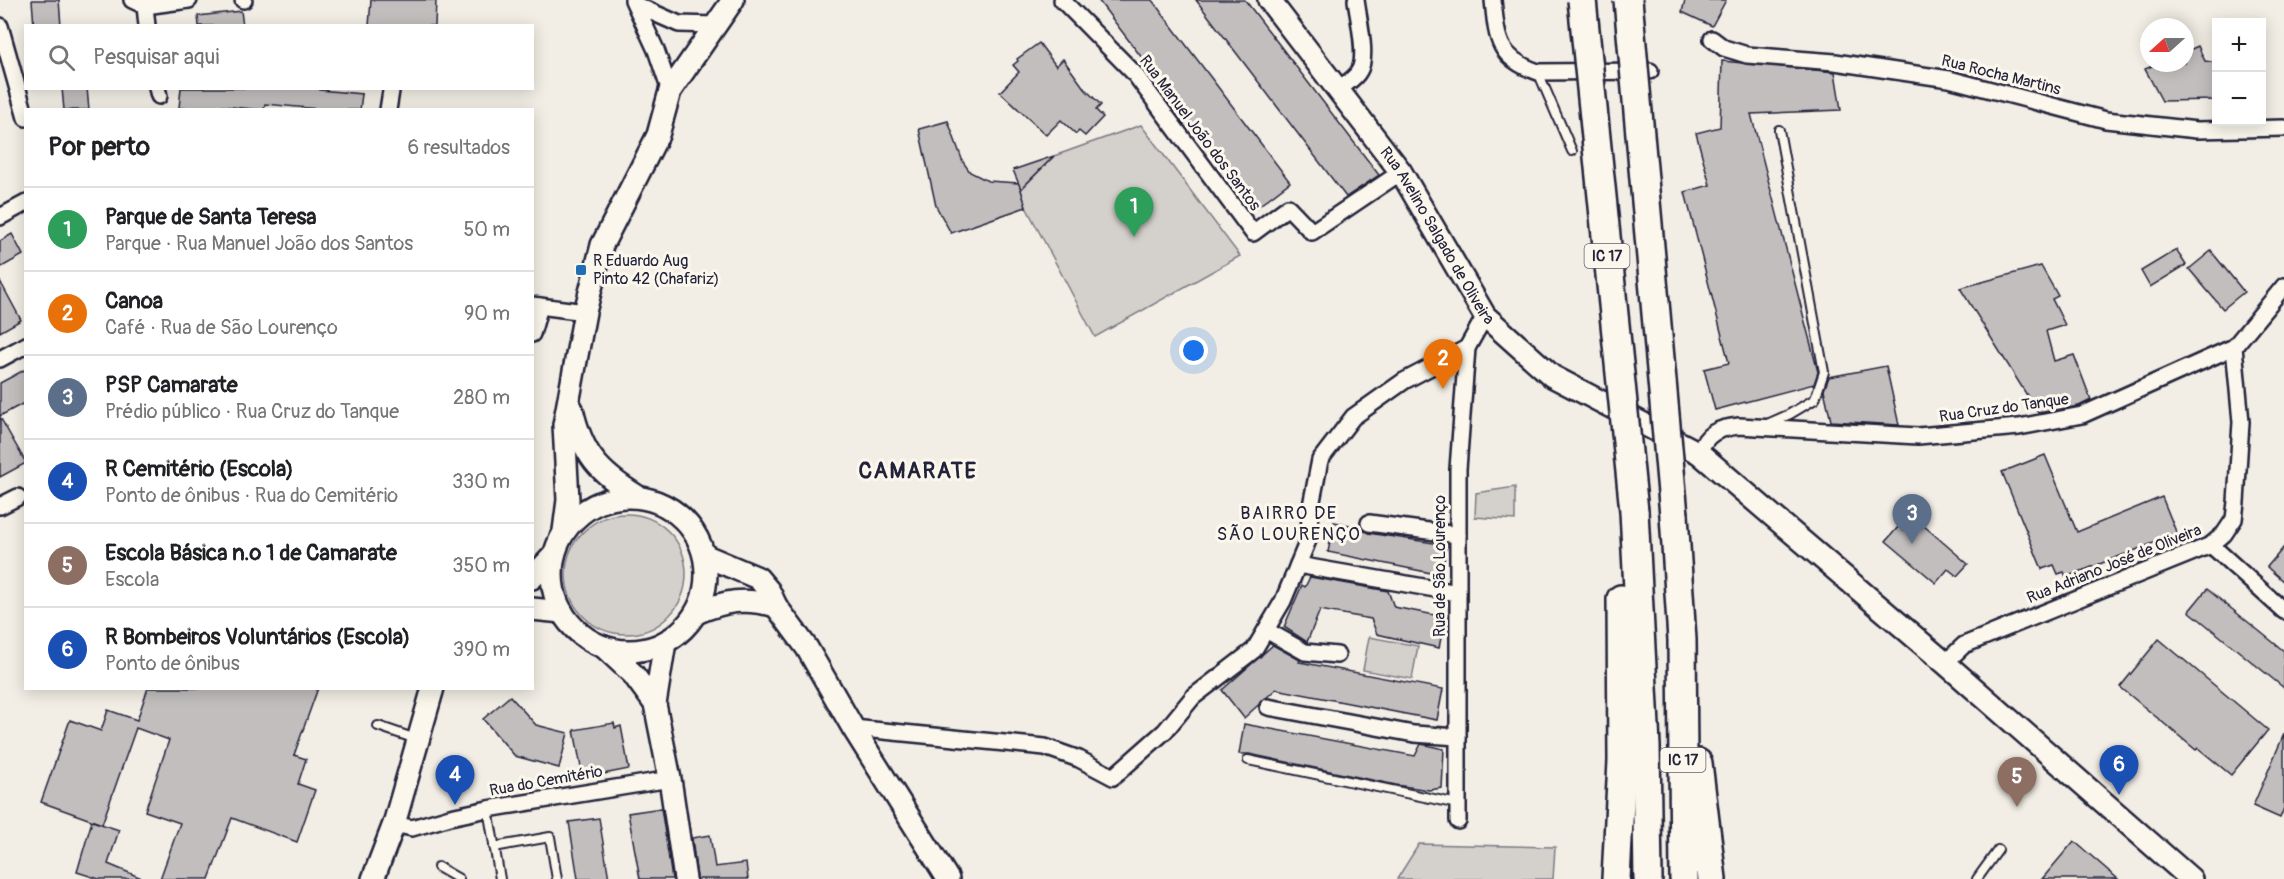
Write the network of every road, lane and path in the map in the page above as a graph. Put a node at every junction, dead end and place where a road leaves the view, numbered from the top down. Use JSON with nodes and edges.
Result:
{"nodes":[{"id":1,"x":189,"y":0,"type":"edge"},
{"id":2,"x":734,"y":0,"type":"edge"},
{"id":3,"x":1062,"y":0,"type":"edge"},
{"id":4,"x":1269,"y":0,"type":"edge"},
{"id":5,"x":1356,"y":0,"type":"edge"},
{"id":6,"x":1493,"y":0,"type":"edge"},
{"id":7,"x":1582,"y":0,"type":"edge"},
{"id":8,"x":1628,"y":0,"type":"edge"},
{"id":9,"x":138,"y":3,"type":"edge"},
{"id":10,"x":635,"y":3,"type":"edge"},
{"id":11,"x":146,"y":24,"type":"edge"},
{"id":12,"x":715,"y":25,"type":"junction"},
{"id":13,"x":0,"y":26,"type":"edge"},
{"id":14,"x":1712,"y":39,"type":"dead end"},
{"id":15,"x":4,"y":57,"type":"edge"},
{"id":16,"x":1650,"y":71,"type":"dead end"},
{"id":17,"x":1538,"y":72,"type":"junction"},
{"id":18,"x":1338,"y":90,"type":"junction"},
{"id":19,"x":391,"y":91,"type":"dead end"},
{"id":20,"x":670,"y":91,"type":"junction"},
{"id":21,"x":388,"y":108,"type":"edge"},
{"id":22,"x":24,"y":112,"type":"edge"},
{"id":23,"x":2284,"y":128,"type":"edge"},
{"id":24,"x":1779,"y":130,"type":"dead end"},
{"id":25,"x":1572,"y":151,"type":"dead end"},
{"id":26,"x":1401,"y":172,"type":"junction"},
{"id":27,"x":24,"y":204,"type":"edge"},
{"id":28,"x":0,"y":217,"type":"edge"},
{"id":29,"x":2284,"y":286,"type":"edge"},
{"id":30,"x":536,"y":305,"type":"edge"},
{"id":31,"x":585,"y":312,"type":"junction"},
{"id":32,"x":1485,"y":316,"type":"junction"},
{"id":33,"x":24,"y":346,"type":"edge"},
{"id":34,"x":2234,"y":347,"type":"junction"},
{"id":35,"x":1467,"y":348,"type":"junction"},
{"id":36,"x":0,"y":359,"type":"edge"},
{"id":37,"x":569,"y":399,"type":"junction"},
{"id":38,"x":1758,"y":428,"type":"junction"},
{"id":39,"x":1699,"y":453,"type":"junction"},
{"id":40,"x":637,"y":496,"type":"junction"},
{"id":41,"x":18,"y":497,"type":"dead end"},
{"id":42,"x":0,"y":506,"type":"edge"},
{"id":43,"x":1634,"y":521,"type":"junction"},
{"id":44,"x":1369,"y":523,"type":"dead end"},
{"id":45,"x":564,"y":531,"type":"junction"},
{"id":46,"x":1458,"y":535,"type":"junction"},
{"id":47,"x":2211,"y":544,"type":"junction"},
{"id":48,"x":554,"y":556,"type":"junction"},
{"id":49,"x":706,"y":556,"type":"junction"},
{"id":50,"x":1298,"y":565,"type":"junction"},
{"id":51,"x":534,"y":576,"type":"edge"},
{"id":52,"x":1458,"y":593,"type":"junction"},
{"id":53,"x":776,"y":606,"type":"junction"},
{"id":54,"x":534,"y":609,"type":"edge"},
{"id":55,"x":2284,"y":611,"type":"edge"},
{"id":56,"x":562,"y":612,"type":"junction"},
{"id":57,"x":696,"y":613,"type":"junction"},
{"id":58,"x":1266,"y":630,"type":"junction"},
{"id":59,"x":1682,"y":640,"type":"junction"},
{"id":60,"x":665,"y":642,"type":"junction"},
{"id":61,"x":604,"y":647,"type":"junction"},
{"id":62,"x":1337,"y":655,"type":"dead end"},
{"id":63,"x":1945,"y":663,"type":"junction"},
{"id":64,"x":433,"y":690,"type":"edge"},
{"id":65,"x":656,"y":704,"type":"junction"},
{"id":66,"x":1268,"y":707,"type":"dead end"},
{"id":67,"x":378,"y":726,"type":"dead end"},
{"id":68,"x":853,"y":728,"type":"junction"},
{"id":69,"x":1458,"y":737,"type":"junction"},
{"id":70,"x":419,"y":740,"type":"junction"},
{"id":71,"x":1248,"y":760,"type":"dead end"},
{"id":72,"x":670,"y":779,"type":"junction"},
{"id":73,"x":1458,"y":804,"type":"junction"},
{"id":74,"x":488,"y":809,"type":"junction"},
{"id":75,"x":1458,"y":821,"type":"dead end"},
{"id":76,"x":394,"y":824,"type":"junction"},
{"id":77,"x":494,"y":847,"type":"junction"},
{"id":78,"x":1998,"y":850,"type":"dead end"},
{"id":79,"x":438,"y":867,"type":"dead end"},
{"id":80,"x":373,"y":879,"type":"edge"},
{"id":81,"x":459,"y":879,"type":"edge"},
{"id":82,"x":500,"y":879,"type":"edge"},
{"id":83,"x":558,"y":879,"type":"edge"},
{"id":84,"x":685,"y":879,"type":"edge"},
{"id":85,"x":948,"y":879,"type":"edge"},
{"id":86,"x":1616,"y":879,"type":"edge"},
{"id":87,"x":1648,"y":879,"type":"edge"},
{"id":88,"x":1684,"y":879,"type":"edge"},
{"id":89,"x":1712,"y":879,"type":"edge"},
{"id":90,"x":1977,"y":879,"type":"edge"},
{"id":91,"x":2191,"y":879,"type":"edge"}],
"edges":[{"from":1,"to":9,"type":"street"},
{"from":2,"to":12,"type":"street"},
{"from":3,"to":26,"type":"street","name":"Rua Manuel João dos Santos"},
{"from":4,"to":18,"type":"street","name":"Rua Avelino Salgado de Oliveira"},
{"from":5,"to":18,"type":"street"},
{"from":6,"to":17,"type":"street"},
{"from":7,"to":43,"type":"highway","number":"IC 17","bridge":true},
{"from":8,"to":59,"type":"highway","number":"IC 17","bridge":true},
{"from":9,"to":11,"type":"street"},
{"from":10,"to":12,"type":"street"},
{"from":10,"to":20,"type":"street"},
{"from":12,"to":20,"type":"street"},
{"from":13,"to":15,"type":"street"},
{"from":14,"to":23,"type":"street","name":"Rua Rocha Martins"},
{"from":15,"to":22,"type":"street"},
{"from":16,"to":17,"type":"street"},
{"from":17,"to":25,"type":"lane"},
{"from":18,"to":26,"type":"street","name":"Rua Avelino Salgado de Oliveira"},
{"from":19,"to":21,"type":"street"},
{"from":20,"to":31,"type":"street"},
{"from":24,"to":38,"type":"lane"},
{"from":26,"to":32,"type":"street","name":"Rua Avelino Salgado de Oliveira"},
{"from":27,"to":28,"type":"street"},
{"from":29,"to":34,"type":"street","name":"Rua Cruz do Tanque"},
{"from":30,"to":31,"type":"street"},
{"from":31,"to":37,"type":"street"},
{"from":32,"to":35,"type":"street","name":"Rua de São Lourenço"},
{"from":32,"to":39,"type":"street","name":"Rua Avelino Salgado de Oliveira"},
{"from":33,"to":36,"type":"street"},
{"from":34,"to":38,"type":"street","name":"Rua Cruz do Tanque"},
{"from":34,"to":47,"type":"street","name":"Rua Adriano José de Oliveira"},
{"from":35,"to":46,"type":"street","name":"Rua de São Lourenço"},
{"from":35,"to":50,"type":"street"},
{"from":37,"to":40,"type":"street"},
{"from":37,"to":45,"type":"street"},
{"from":38,"to":39,"type":"street","name":"Rua Cruz do Tanque"},
{"from":39,"to":63,"type":"street","name":"Rua Avelino Salgado de Oliveira"},
{"from":40,"to":45,"type":"street"},
{"from":40,"to":49,"type":"street"},
{"from":41,"to":42,"type":"street"},
{"from":43,"to":86,"type":"highway"},
{"from":43,"to":87,"type":"highway","number":"IC 17"},
{"from":44,"to":46,"type":"street"},
{"from":45,"to":48,"type":"street"},
{"from":46,"to":52,"type":"street","name":"Rua de São Lourenço"},
{"from":47,"to":55,"type":"street"},
{"from":47,"to":63,"type":"street","name":"Rua Adriano José de Oliveira"},
{"from":48,"to":51,"type":"street"},
{"from":48,"to":56,"type":"street"},
{"from":49,"to":53,"type":"street"},
{"from":49,"to":57,"type":"street"},
{"from":50,"to":52,"type":"street"},
{"from":50,"to":58,"type":"street"},
{"from":52,"to":69,"type":"street","name":"Rua de São Lourenço"},
{"from":53,"to":57,"type":"street"},
{"from":53,"to":68,"type":"street"},
{"from":54,"to":56,"type":"street"},
{"from":56,"to":61,"type":"street"},
{"from":57,"to":60,"type":"street"},
{"from":58,"to":62,"type":"street"},
{"from":58,"to":68,"type":"street"},
{"from":59,"to":88,"type":"highway","number":"IC 17"},
{"from":59,"to":89,"type":"highway"},
{"from":60,"to":61,"type":"street"},
{"from":60,"to":65,"type":"street"},
{"from":61,"to":65,"type":"street"},
{"from":63,"to":91,"type":"street","name":"Rua Avelino Salgado de Oliveira"},
{"from":64,"to":70,"type":"street"},
{"from":65,"to":72,"type":"street"},
{"from":66,"to":69,"type":"street"},
{"from":67,"to":70,"type":"lane"},
{"from":68,"to":85,"type":"street"},
{"from":69,"to":73,"type":"street","name":"Rua de São Lourenço"},
{"from":70,"to":76,"type":"street"},
{"from":71,"to":73,"type":"lane"},
{"from":72,"to":74,"type":"street","name":"Rua do Cemitério"},
{"from":72,"to":84,"type":"street"},
{"from":73,"to":75,"type":"street","name":"Rua de São Lourenço"},
{"from":74,"to":76,"type":"street","name":"Rua do Cemitério"},
{"from":74,"to":77,"type":"lane"},
{"from":76,"to":80,"type":"street"},
{"from":77,"to":82,"type":"lane"},
{"from":77,"to":83,"type":"lane"},
{"from":78,"to":90,"type":"lane"},
{"from":79,"to":81,"type":"lane"}]}
